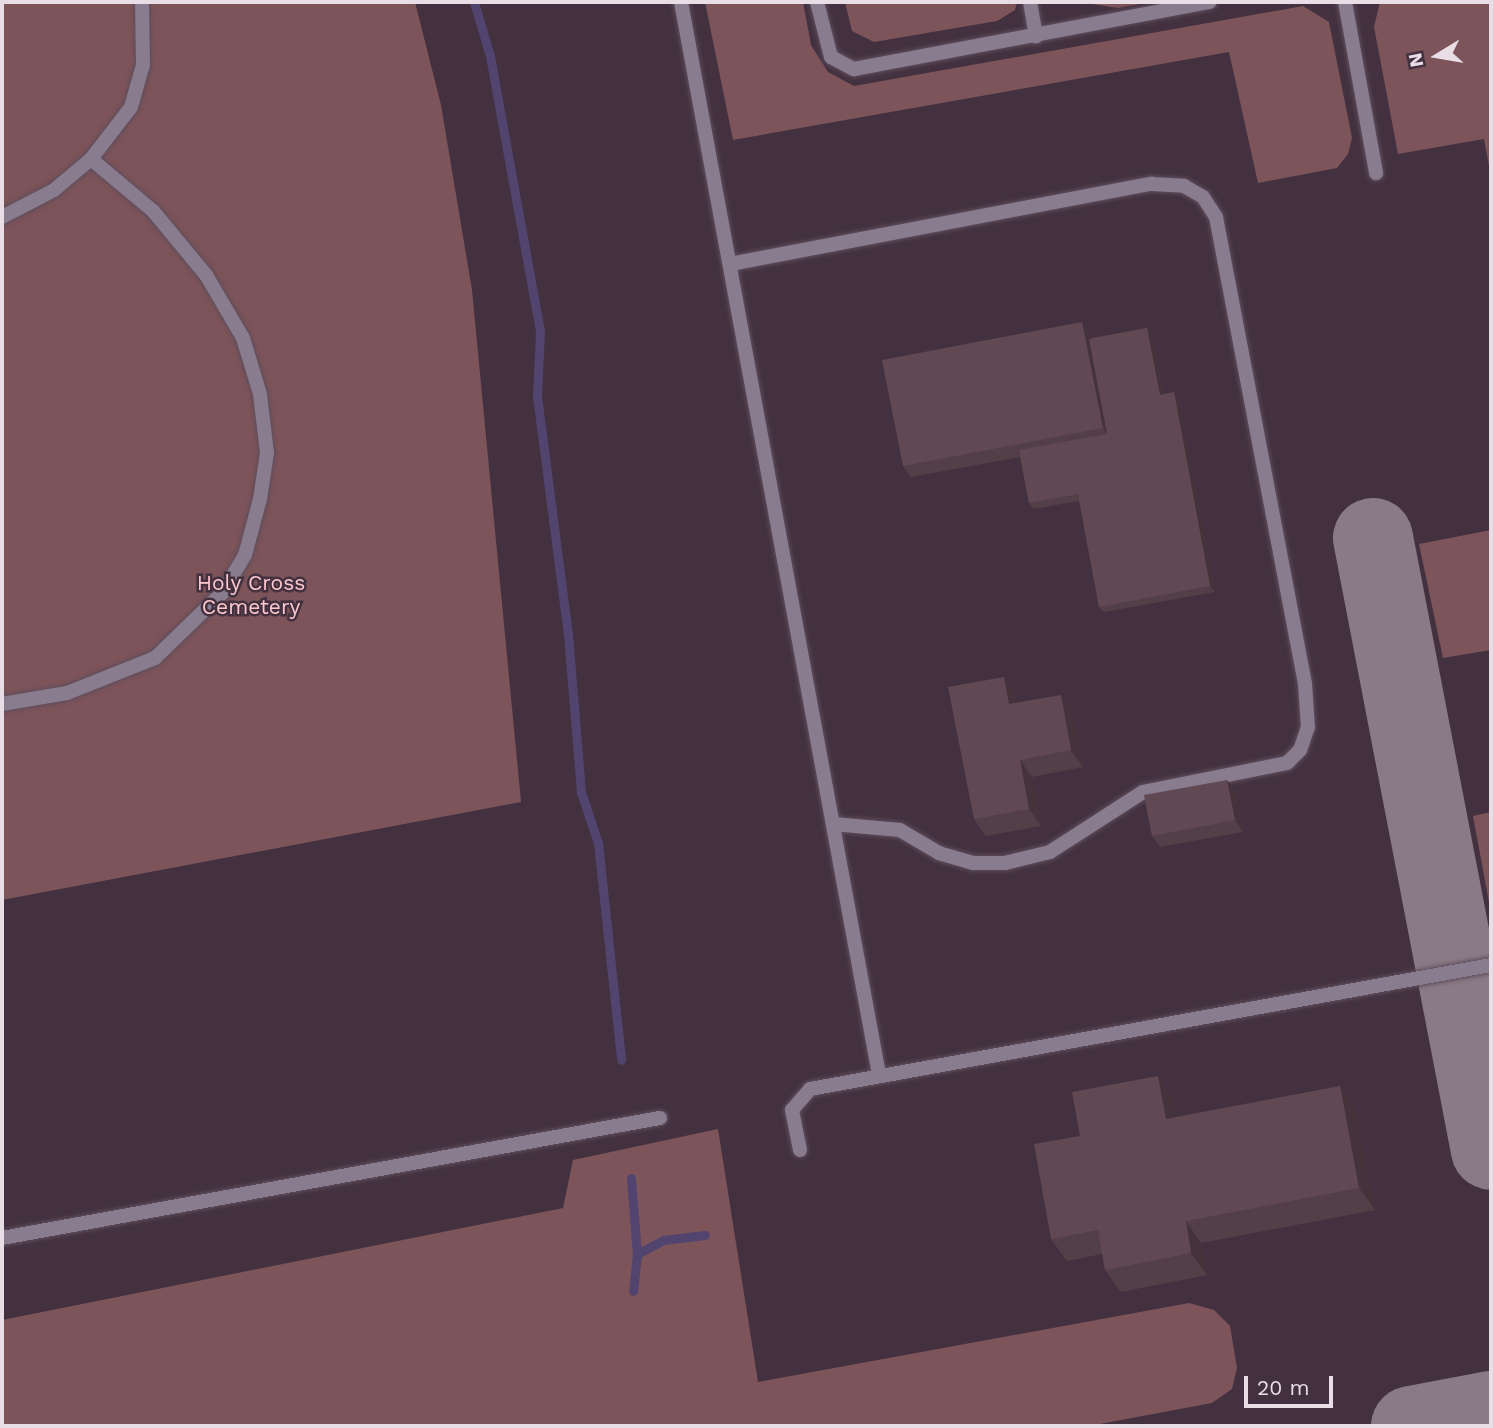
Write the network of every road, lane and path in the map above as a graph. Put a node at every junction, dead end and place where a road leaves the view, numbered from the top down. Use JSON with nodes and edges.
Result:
{"nodes":[{"id":1,"x":142,"y":2,"type":"edge"},
{"id":2,"x":681,"y":2,"type":"edge"},
{"id":3,"x":817,"y":2,"type":"edge"},
{"id":4,"x":1030,"y":2,"type":"edge"},
{"id":5,"x":1210,"y":2,"type":"edge"},
{"id":6,"x":1345,"y":2,"type":"edge"},
{"id":7,"x":1036,"y":36,"type":"junction"},
{"id":8,"x":91,"y":159,"type":"junction"},
{"id":9,"x":1376,"y":173,"type":"dead end"},
{"id":10,"x":2,"y":217,"type":"edge"},
{"id":11,"x":730,"y":264,"type":"junction"},
{"id":12,"x":2,"y":704,"type":"edge"},
{"id":13,"x":833,"y":824,"type":"junction"},
{"id":14,"x":1491,"y":965,"type":"edge"},
{"id":15,"x":879,"y":1075,"type":"junction"},
{"id":16,"x":660,"y":1118,"type":"dead end"},
{"id":17,"x":800,"y":1150,"type":"dead end"},
{"id":18,"x":2,"y":1238,"type":"edge"}],
"edges":[{"from":1,"to":8,"type":"lane"},
{"from":2,"to":11,"type":"lane"},
{"from":3,"to":7,"type":"lane"},
{"from":4,"to":7,"type":"lane"},
{"from":5,"to":7,"type":"lane"},
{"from":6,"to":9,"type":"lane"},
{"from":8,"to":10,"type":"lane"},
{"from":8,"to":12,"type":"lane"},
{"from":11,"to":13,"type":"lane"},
{"from":11,"to":13,"type":"lane"},
{"from":13,"to":15,"type":"lane"},
{"from":14,"to":15,"type":"lane"},
{"from":15,"to":17,"type":"lane"},
{"from":16,"to":18,"type":"lane"}]}
